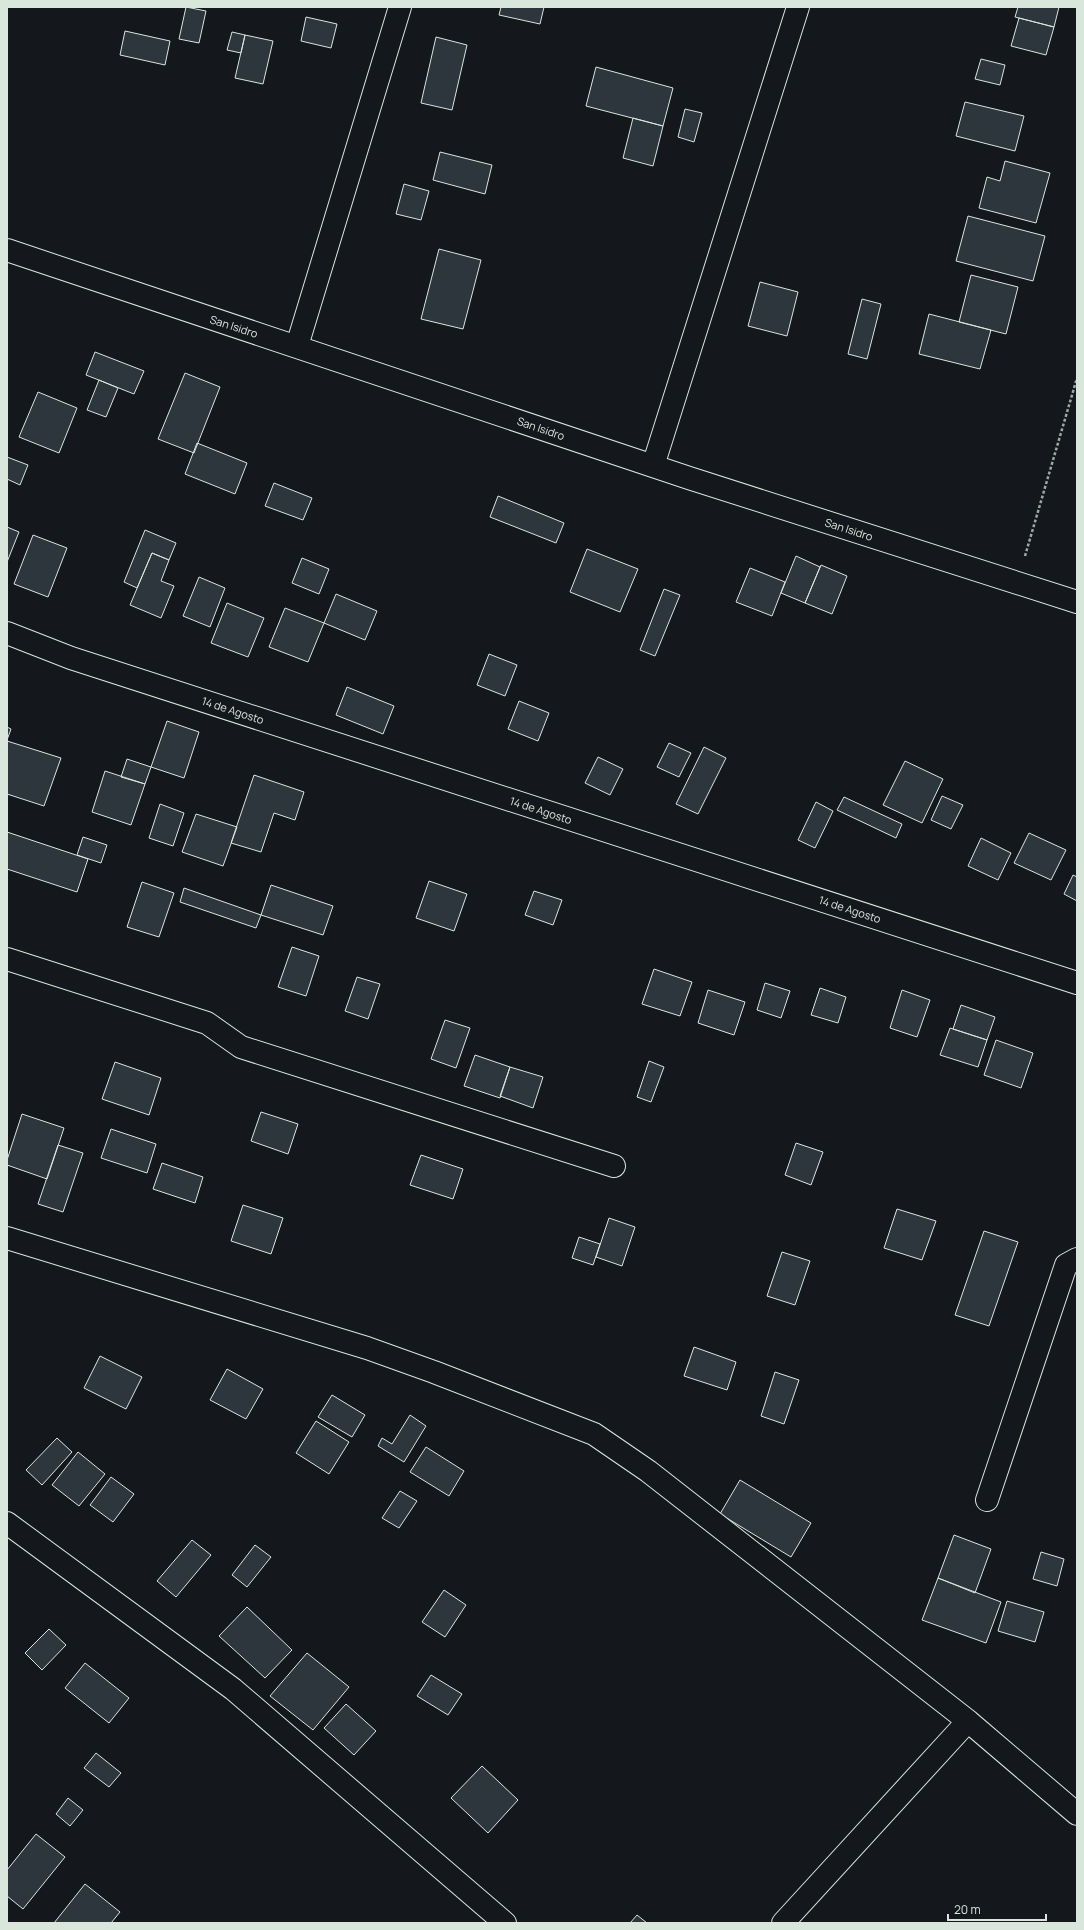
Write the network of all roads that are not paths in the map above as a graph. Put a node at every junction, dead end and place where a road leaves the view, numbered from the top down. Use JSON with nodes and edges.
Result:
{"nodes":[{"id":1,"x":400,"y":7,"type":"edge"},
{"id":2,"x":798,"y":7,"type":"edge"},
{"id":3,"x":7,"y":250,"type":"edge"},
{"id":4,"x":297,"y":346,"type":"junction"},
{"id":5,"x":653,"y":466,"type":"junction"},
{"id":6,"x":1077,"y":602,"type":"edge"},
{"id":7,"x":7,"y":633,"type":"edge"},
{"id":8,"x":7,"y":959,"type":"edge"},
{"id":9,"x":1077,"y":983,"type":"edge"},
{"id":10,"x":614,"y":1166,"type":"dead end"},
{"id":11,"x":7,"y":1238,"type":"edge"},
{"id":12,"x":1077,"y":1259,"type":"edge"},
{"id":13,"x":987,"y":1500,"type":"dead end"},
{"id":14,"x":7,"y":1523,"type":"edge"},
{"id":15,"x":968,"y":1721,"type":"junction"},
{"id":16,"x":1077,"y":1814,"type":"edge"},
{"id":17,"x":505,"y":1923,"type":"edge"},
{"id":18,"x":783,"y":1923,"type":"edge"}],
"edges":[{"from":1,"to":4,"type":"street"},
{"from":2,"to":5,"type":"street"},
{"from":3,"to":4,"type":"street","name":"San Isidro"},
{"from":4,"to":5,"type":"street","name":"San Isidro"},
{"from":5,"to":6,"type":"street","name":"San Isidro"},
{"from":7,"to":9,"type":"street","name":"14 de Agosto"},
{"from":8,"to":10,"type":"street"},
{"from":11,"to":15,"type":"street"},
{"from":12,"to":13,"type":"street"},
{"from":14,"to":17,"type":"street"},
{"from":15,"to":16,"type":"street"},
{"from":15,"to":18,"type":"street"}]}
